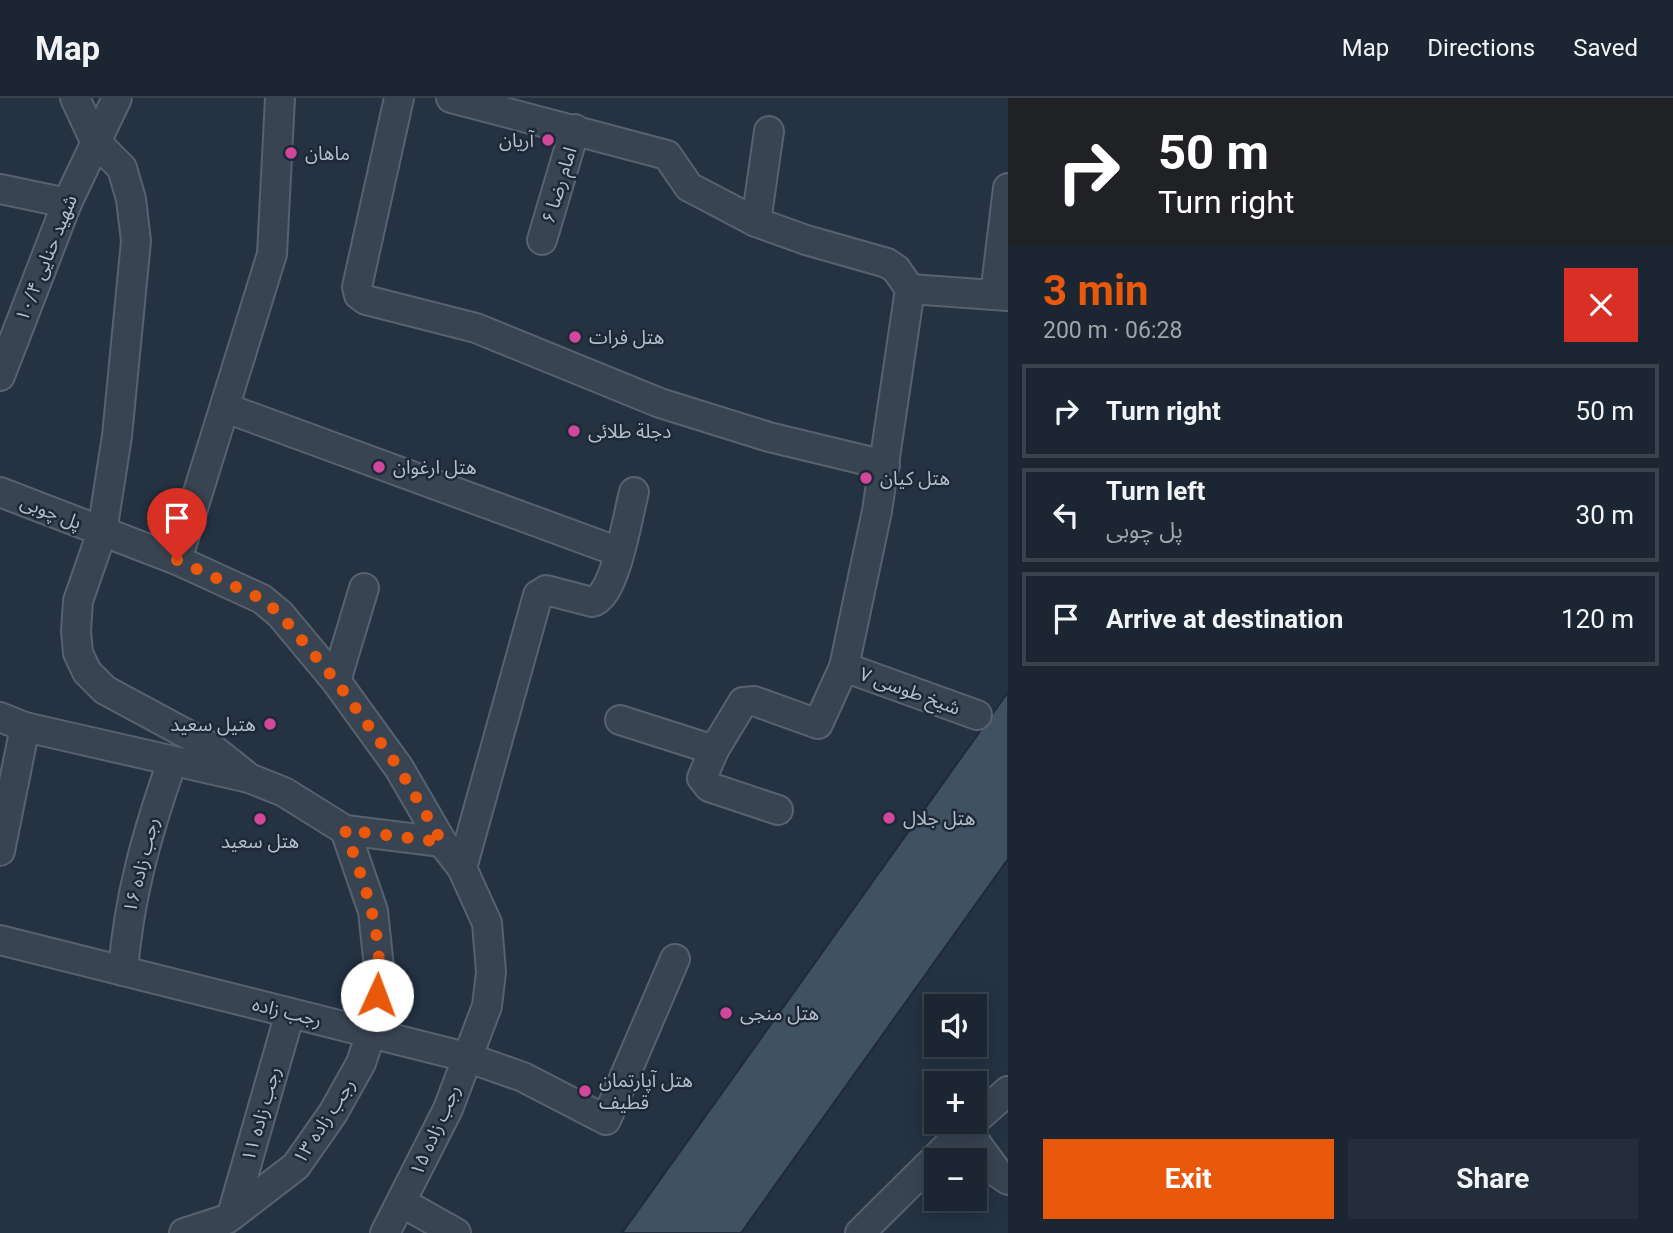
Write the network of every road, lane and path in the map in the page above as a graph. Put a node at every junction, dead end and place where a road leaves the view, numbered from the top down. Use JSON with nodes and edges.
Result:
{"nodes":[{"id":1,"x":75,"y":98,"type":"edge"},
{"id":2,"x":117,"y":98,"type":"edge"},
{"id":3,"x":280,"y":98,"type":"edge"},
{"id":4,"x":399,"y":98,"type":"edge"},
{"id":5,"x":451,"y":98,"type":"edge"},
{"id":6,"x":575,"y":129,"type":"junction"},
{"id":7,"x":769,"y":131,"type":"dead end"},
{"id":8,"x":95,"y":141,"type":"junction"},
{"id":9,"x":1008,"y":188,"type":"edge"},
{"id":10,"x":0,"y":189,"type":"edge"},
{"id":11,"x":66,"y":203,"type":"junction"},
{"id":12,"x":757,"y":222,"type":"junction"},
{"id":13,"x":542,"y":240,"type":"dead end"},
{"id":14,"x":910,"y":289,"type":"junction"},
{"id":15,"x":1001,"y":295,"type":"edge"},
{"id":16,"x":0,"y":376,"type":"edge"},
{"id":17,"x":226,"y":408,"type":"junction"},
{"id":18,"x":885,"y":465,"type":"junction"},
{"id":19,"x":0,"y":492,"type":"edge"},
{"id":20,"x":634,"y":492,"type":"dead end"},
{"id":21,"x":102,"y":532,"type":"junction"},
{"id":22,"x":619,"y":552,"type":"junction"},
{"id":23,"x":177,"y":560,"type":"junction"},
{"id":24,"x":364,"y":588,"type":"dead end"},
{"id":25,"x":844,"y":667,"type":"junction"},
{"id":26,"x":336,"y":681,"type":"junction"},
{"id":27,"x":977,"y":715,"type":"dead end"},
{"id":28,"x":620,"y":720,"type":"dead end"},
{"id":29,"x":12,"y":722,"type":"edge"},
{"id":30,"x":714,"y":750,"type":"junction"},
{"id":31,"x":172,"y":762,"type":"junction"},
{"id":32,"x":249,"y":778,"type":"junction"},
{"id":33,"x":778,"y":810,"type":"dead end"},
{"id":34,"x":345,"y":830,"type":"junction"},
{"id":35,"x":442,"y":842,"type":"junction"},
{"id":36,"x":0,"y":850,"type":"edge"},
{"id":37,"x":461,"y":869,"type":"junction"},
{"id":38,"x":0,"y":940,"type":"edge"},
{"id":39,"x":675,"y":959,"type":"dead end"},
{"id":40,"x":123,"y":971,"type":"junction"},
{"id":41,"x":290,"y":1013,"type":"junction"},
{"id":42,"x":371,"y":1033,"type":"junction"},
{"id":43,"x":466,"y":1057,"type":"junction"},
{"id":44,"x":1008,"y":1091,"type":"edge"},
{"id":45,"x":987,"y":1109,"type":"edge"},
{"id":46,"x":959,"y":1134,"type":"edge"},
{"id":47,"x":976,"y":1134,"type":"edge"},
{"id":48,"x":1008,"y":1180,"type":"edge"},
{"id":49,"x":401,"y":1202,"type":"junction"},
{"id":50,"x":232,"y":1216,"type":"junction"},
{"id":51,"x":184,"y":1233,"type":"edge"},
{"id":52,"x":385,"y":1233,"type":"edge"},
{"id":53,"x":456,"y":1233,"type":"edge"},
{"id":54,"x":860,"y":1233,"type":"edge"}],
"edges":[{"from":1,"to":8,"type":"street"},
{"from":2,"to":8,"type":"street","name":"شهید حنایی ۱۰/۴"},
{"from":3,"to":17,"type":"street"},
{"from":4,"to":18,"type":"street"},
{"from":5,"to":6,"type":"street"},
{"from":6,"to":12,"type":"street"},
{"from":6,"to":13,"type":"street","name":"امام رضا ۶"},
{"from":7,"to":12,"type":"street"},
{"from":8,"to":11,"type":"street","name":"شهید حنایی ۱۰/۴"},
{"from":8,"to":21,"type":"street"},
{"from":9,"to":15,"type":"street"},
{"from":10,"to":11,"type":"street"},
{"from":11,"to":16,"type":"street","name":"شهید حنایی ۱۰/۴"},
{"from":12,"to":14,"type":"street"},
{"from":14,"to":15,"type":"street"},
{"from":14,"to":18,"type":"street"},
{"from":17,"to":22,"type":"street"},
{"from":17,"to":23,"type":"street"},
{"from":18,"to":25,"type":"street"},
{"from":19,"to":21,"type":"street","name":"پل چوبی"},
{"from":20,"to":22,"type":"street"},
{"from":21,"to":23,"type":"street","name":"پل چوبی"},
{"from":21,"to":32,"type":"street"},
{"from":22,"to":37,"type":"street"},
{"from":23,"to":26,"type":"street"},
{"from":24,"to":26,"type":"street"},
{"from":25,"to":27,"type":"street","name":"شیخ طوسی ۷"},
{"from":25,"to":30,"type":"street"},
{"from":26,"to":35,"type":"street"},
{"from":28,"to":30,"type":"street"},
{"from":29,"to":31,"type":"street"},
{"from":29,"to":36,"type":"street"},
{"from":30,"to":33,"type":"street"},
{"from":31,"to":32,"type":"street"},
{"from":31,"to":40,"type":"street","name":"رجب زاده ۱۶"},
{"from":32,"to":34,"type":"street"},
{"from":34,"to":35,"type":"street"},
{"from":34,"to":42,"type":"street","name":"رجب زاده ۱۳"},
{"from":35,"to":37,"type":"street","name":"رجب زاده ۱۵"},
{"from":37,"to":43,"type":"street","name":"رجب زاده ۱۵"},
{"from":38,"to":40,"type":"street","name":"رجب زاده"},
{"from":39,"to":43,"type":"street","name":"رجب زاده"},
{"from":40,"to":41,"type":"street","name":"رجب زاده"},
{"from":41,"to":42,"type":"street","name":"رجب زاده"},
{"from":41,"to":50,"type":"street","name":"رجب زاده ۱۱"},
{"from":42,"to":43,"type":"street","name":"رجب زاده"},
{"from":42,"to":50,"type":"street","name":"رجب زاده ۱۳"},
{"from":43,"to":49,"type":"street","name":"رجب زاده ۱۵"},
{"from":44,"to":45,"type":"street"},
{"from":46,"to":54,"type":"street"},
{"from":47,"to":48,"type":"street"},
{"from":49,"to":52,"type":"street","name":"رجب زاده ۱۵"},
{"from":49,"to":53,"type":"street"},
{"from":50,"to":51,"type":"street","name":"رجب زاده ۱۳"}]}
